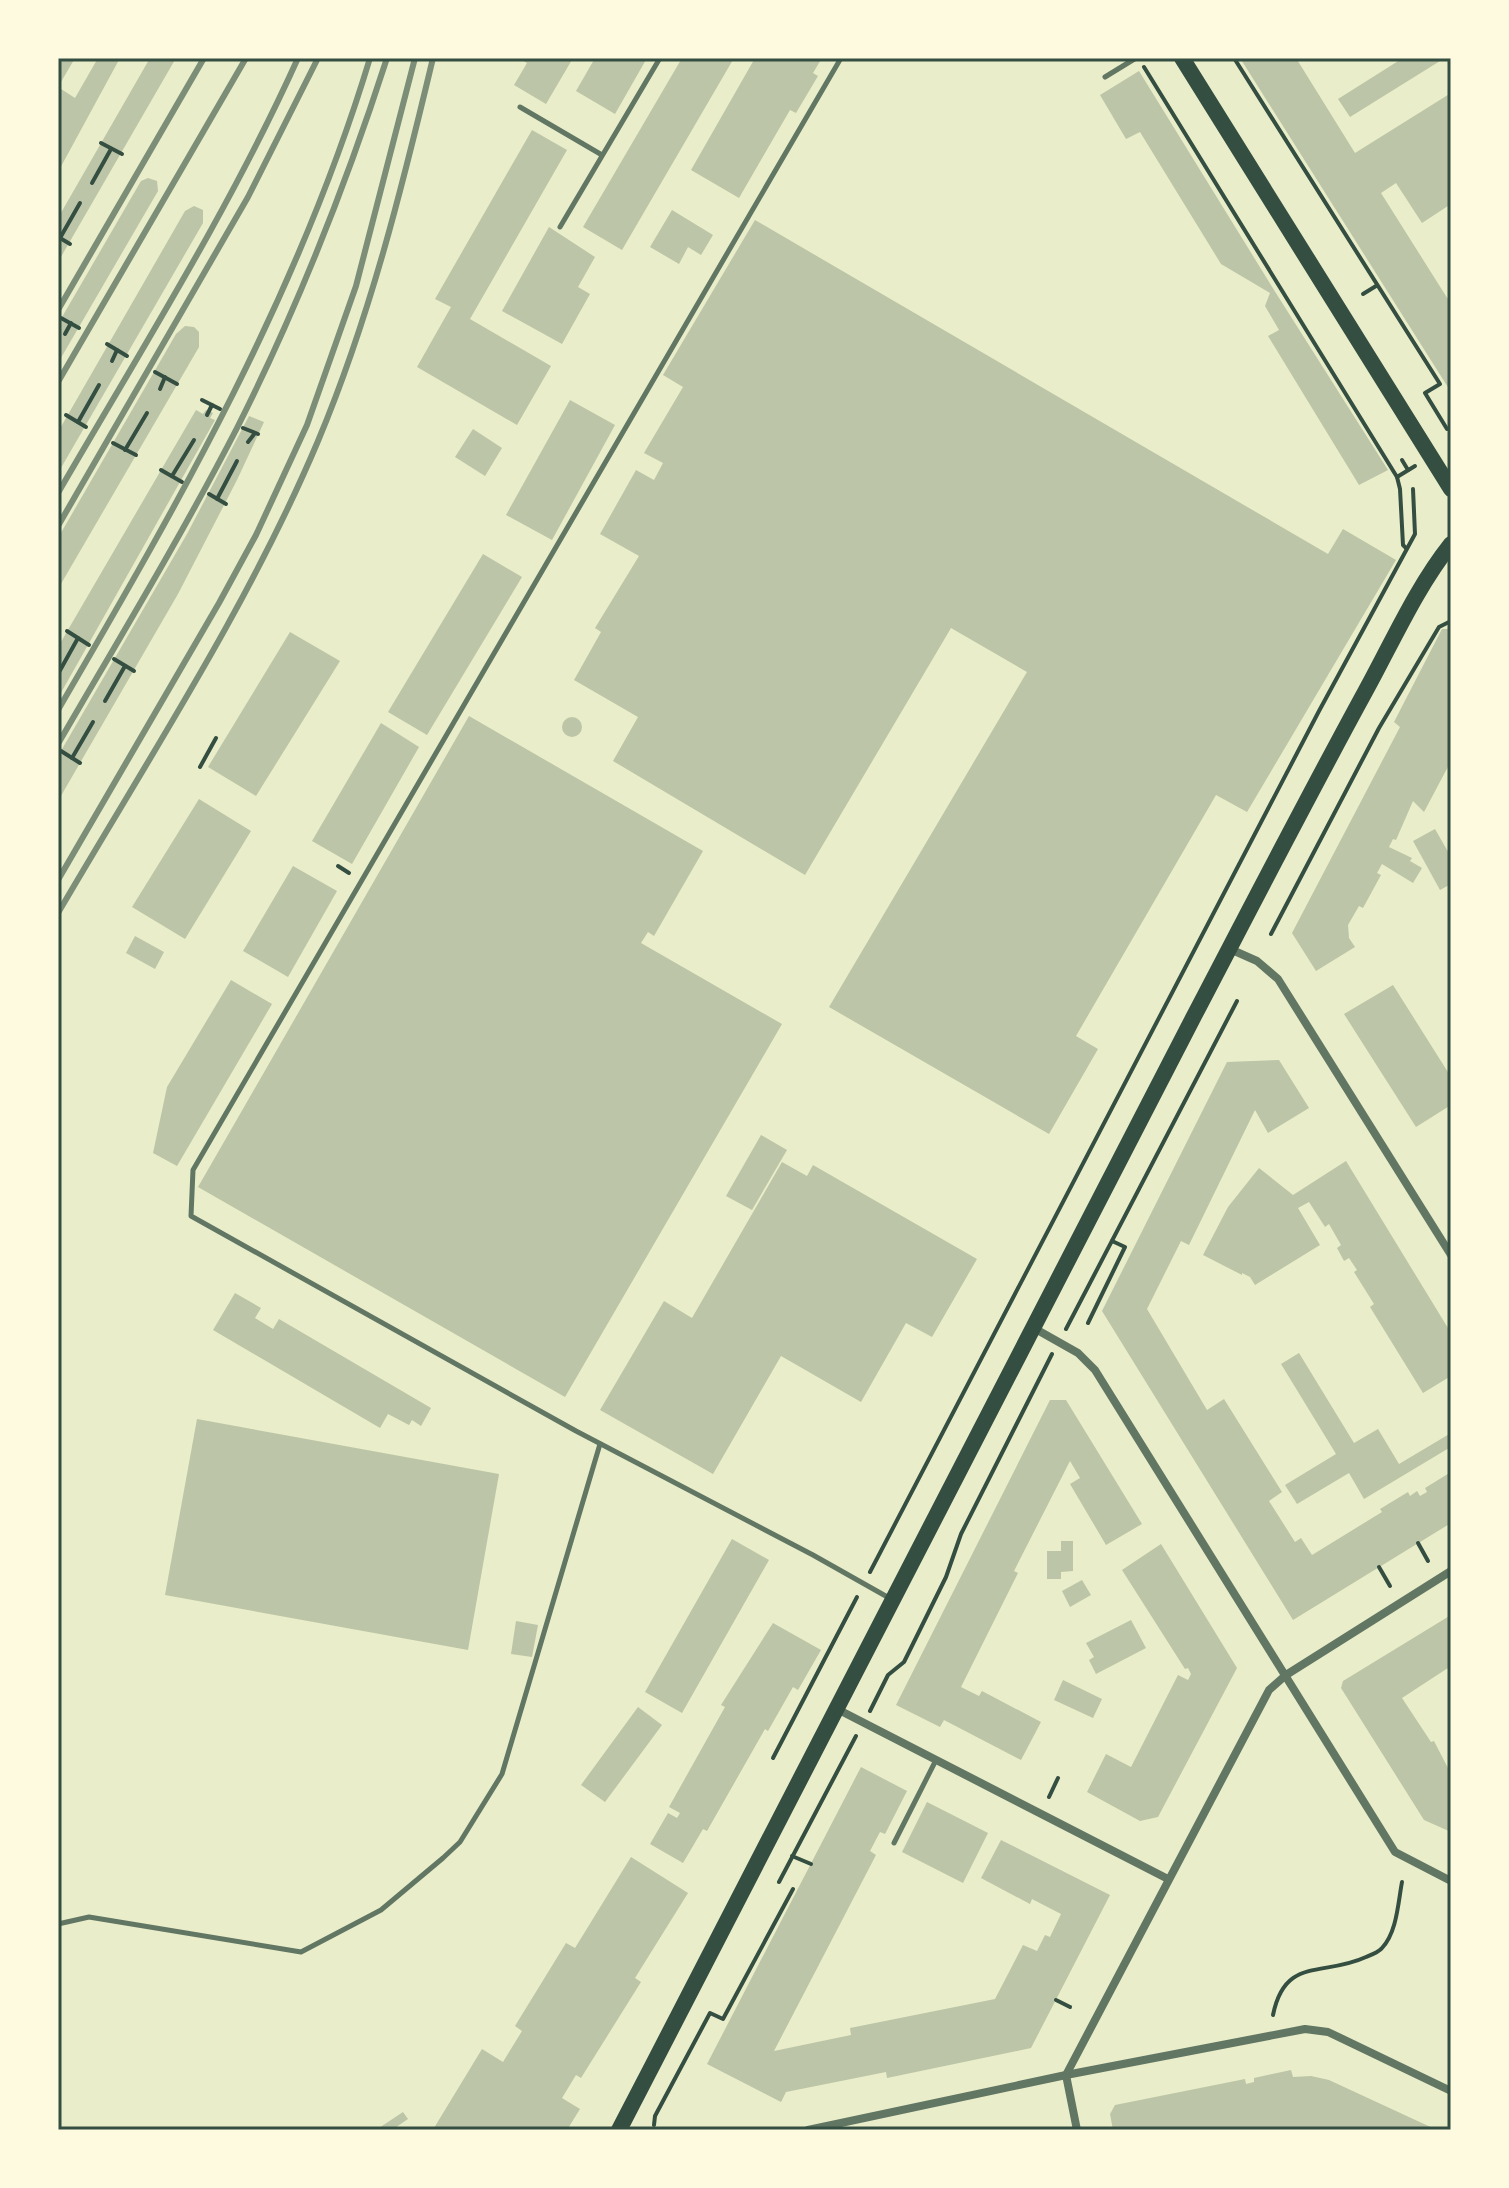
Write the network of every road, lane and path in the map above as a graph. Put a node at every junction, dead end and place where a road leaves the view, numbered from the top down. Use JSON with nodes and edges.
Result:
{"nodes":[{"id":1,"x":660,"y":58,"type":"edge"},
{"id":2,"x":841,"y":58,"type":"edge"},
{"id":3,"x":1137,"y":58,"type":"edge"},
{"id":4,"x":1182,"y":58,"type":"edge"},
{"id":5,"x":1234,"y":58,"type":"edge"},
{"id":6,"x":1105,"y":77,"type":"dead end"},
{"id":7,"x":520,"y":107,"type":"dead end"},
{"id":8,"x":101,"y":143,"type":"dead end"},
{"id":9,"x":111,"y":149,"type":"junction"},
{"id":10,"x":122,"y":154,"type":"dead end"},
{"id":11,"x":602,"y":155,"type":"junction"},
{"id":12,"x":92,"y":183,"type":"dead end"},
{"id":13,"x":80,"y":203,"type":"dead end"},
{"id":14,"x":560,"y":227,"type":"dead end"},
{"id":15,"x":59,"y":238,"type":"edge"},
{"id":16,"x":70,"y":244,"type":"dead end"},
{"id":17,"x":1376,"y":286,"type":"junction"},
{"id":18,"x":1363,"y":294,"type":"dead end"},
{"id":19,"x":61,"y":318,"type":"dead end"},
{"id":20,"x":71,"y":323,"type":"junction"},
{"id":21,"x":79,"y":328,"type":"dead end"},
{"id":22,"x":65,"y":334,"type":"dead end"},
{"id":23,"x":107,"y":344,"type":"dead end"},
{"id":24,"x":117,"y":350,"type":"junction"},
{"id":25,"x":127,"y":356,"type":"dead end"},
{"id":26,"x":112,"y":361,"type":"dead end"},
{"id":27,"x":155,"y":372,"type":"dead end"},
{"id":28,"x":165,"y":377,"type":"junction"},
{"id":29,"x":177,"y":384,"type":"dead end"},
{"id":30,"x":99,"y":385,"type":"dead end"},
{"id":31,"x":160,"y":389,"type":"dead end"},
{"id":32,"x":202,"y":400,"type":"dead end"},
{"id":33,"x":212,"y":405,"type":"junction"},
{"id":34,"x":220,"y":409,"type":"dead end"},
{"id":35,"x":147,"y":413,"type":"dead end"},
{"id":36,"x":66,"y":415,"type":"dead end"},
{"id":37,"x":207,"y":415,"type":"dead end"},
{"id":38,"x":78,"y":422,"type":"junction"},
{"id":39,"x":86,"y":427,"type":"dead end"},
{"id":40,"x":243,"y":428,"type":"dead end"},
{"id":41,"x":1447,"y":429,"type":"dead end"},
{"id":42,"x":194,"y":440,"type":"dead end"},
{"id":43,"x":248,"y":442,"type":"dead end"},
{"id":44,"x":113,"y":443,"type":"dead end"},
{"id":45,"x":125,"y":450,"type":"junction"},
{"id":46,"x":136,"y":455,"type":"dead end"},
{"id":47,"x":1402,"y":460,"type":"dead end"},
{"id":48,"x":237,"y":461,"type":"dead end"},
{"id":49,"x":161,"y":470,"type":"dead end"},
{"id":50,"x":1408,"y":470,"type":"dead end"},
{"id":51,"x":172,"y":476,"type":"junction"},
{"id":52,"x":182,"y":482,"type":"dead end"},
{"id":53,"x":1413,"y":489,"type":"dead end"},
{"id":54,"x":1451,"y":489,"type":"edge"},
{"id":55,"x":209,"y":494,"type":"dead end"},
{"id":56,"x":217,"y":499,"type":"junction"},
{"id":57,"x":226,"y":504,"type":"dead end"},
{"id":58,"x":1451,"y":544,"type":"edge"},
{"id":59,"x":1407,"y":549,"type":"junction"},
{"id":60,"x":1451,"y":621,"type":"edge"},
{"id":61,"x":67,"y":631,"type":"dead end"},
{"id":62,"x":78,"y":638,"type":"junction"},
{"id":63,"x":89,"y":645,"type":"dead end"},
{"id":64,"x":114,"y":659,"type":"dead end"},
{"id":65,"x":125,"y":666,"type":"junction"},
{"id":66,"x":134,"y":671,"type":"dead end"},
{"id":67,"x":58,"y":674,"type":"edge"},
{"id":68,"x":105,"y":701,"type":"dead end"},
{"id":69,"x":93,"y":722,"type":"dead end"},
{"id":70,"x":216,"y":738,"type":"dead end"},
{"id":71,"x":61,"y":751,"type":"dead end"},
{"id":72,"x":72,"y":758,"type":"junction"},
{"id":73,"x":80,"y":763,"type":"dead end"},
{"id":74,"x":200,"y":767,"type":"dead end"},
{"id":75,"x":1271,"y":934,"type":"dead end"},
{"id":76,"x":1230,"y":949,"type":"junction"},
{"id":77,"x":1112,"y":1241,"type":"dead end"},
{"id":78,"x":1451,"y":1255,"type":"edge"},
{"id":79,"x":1088,"y":1323,"type":"dead end"},
{"id":80,"x":1031,"y":1327,"type":"junction"},
{"id":81,"x":600,"y":1444,"type":"junction"},
{"id":82,"x":1418,"y":1543,"type":"dead end"},
{"id":83,"x":1428,"y":1561,"type":"dead end"},
{"id":84,"x":1379,"y":1567,"type":"dead end"},
{"id":85,"x":1451,"y":1571,"type":"edge"},
{"id":86,"x":864,"y":1583,"type":"junction"},
{"id":87,"x":1390,"y":1586,"type":"dead end"},
{"id":88,"x":893,"y":1600,"type":"junction"},
{"id":89,"x":1286,"y":1675,"type":"junction"},
{"id":90,"x":837,"y":1709,"type":"junction"},
{"id":91,"x":851,"y":1747,"type":"dead end"},
{"id":92,"x":773,"y":1758,"type":"dead end"},
{"id":93,"x":936,"y":1760,"type":"junction"},
{"id":94,"x":1058,"y":1778,"type":"dead end"},
{"id":95,"x":1049,"y":1797,"type":"dead end"},
{"id":96,"x":894,"y":1843,"type":"dead end"},
{"id":97,"x":792,"y":1856,"type":"junction"},
{"id":98,"x":811,"y":1864,"type":"dead end"},
{"id":99,"x":1168,"y":1879,"type":"junction"},
{"id":100,"x":1451,"y":1881,"type":"edge"},
{"id":101,"x":779,"y":1882,"type":"dead end"},
{"id":102,"x":1402,"y":1882,"type":"dead end"},
{"id":103,"x":793,"y":1889,"type":"dead end"},
{"id":104,"x":58,"y":1924,"type":"edge"},
{"id":105,"x":1056,"y":2000,"type":"dead end"},
{"id":106,"x":1070,"y":2007,"type":"dead end"},
{"id":107,"x":1273,"y":2015,"type":"dead end"},
{"id":108,"x":1066,"y":2075,"type":"junction"},
{"id":109,"x":1451,"y":2091,"type":"edge"},
{"id":110,"x":654,"y":2125,"type":"dead end"},
{"id":111,"x":619,"y":2130,"type":"edge"},
{"id":112,"x":808,"y":2130,"type":"edge"},
{"id":113,"x":1077,"y":2130,"type":"edge"}],
"edges":[{"from":1,"to":11,"type":"lane"},
{"from":2,"to":81,"type":"lane"},
{"from":3,"to":6,"type":"lane"},
{"from":3,"to":59,"type":"path"},
{"from":4,"to":54,"type":"main road"},
{"from":5,"to":17,"type":"path"},
{"from":7,"to":11,"type":"lane"},
{"from":8,"to":9,"type":"path"},
{"from":9,"to":10,"type":"path"},
{"from":9,"to":12,"type":"path"},
{"from":11,"to":14,"type":"lane"},
{"from":13,"to":15,"type":"path"},
{"from":15,"to":16,"type":"path"},
{"from":17,"to":18,"type":"path"},
{"from":17,"to":41,"type":"path"},
{"from":19,"to":20,"type":"path"},
{"from":20,"to":21,"type":"path"},
{"from":20,"to":22,"type":"path"},
{"from":23,"to":24,"type":"path"},
{"from":24,"to":25,"type":"path"},
{"from":24,"to":26,"type":"path"},
{"from":27,"to":28,"type":"path"},
{"from":28,"to":29,"type":"path"},
{"from":28,"to":31,"type":"path"},
{"from":30,"to":38,"type":"path"},
{"from":32,"to":33,"type":"path"},
{"from":33,"to":34,"type":"path"},
{"from":33,"to":37,"type":"path"},
{"from":35,"to":45,"type":"path"},
{"from":36,"to":38,"type":"path"},
{"from":38,"to":39,"type":"path"},
{"from":40,"to":43,"type":"path"},
{"from":42,"to":51,"type":"path"},
{"from":44,"to":45,"type":"path"},
{"from":45,"to":46,"type":"path"},
{"from":47,"to":50,"type":"path"},
{"from":48,"to":56,"type":"path"},
{"from":49,"to":51,"type":"path"},
{"from":51,"to":52,"type":"path"},
{"from":53,"to":59,"type":"path"},
{"from":55,"to":56,"type":"path"},
{"from":56,"to":57,"type":"path"},
{"from":58,"to":76,"type":"main road"},
{"from":59,"to":86,"type":"path"},
{"from":60,"to":75,"type":"path"},
{"from":61,"to":62,"type":"path"},
{"from":62,"to":63,"type":"path"},
{"from":62,"to":67,"type":"path"},
{"from":64,"to":65,"type":"path"},
{"from":65,"to":66,"type":"path"},
{"from":65,"to":68,"type":"path"},
{"from":69,"to":72,"type":"path"},
{"from":70,"to":74,"type":"path"},
{"from":71,"to":72,"type":"path"},
{"from":72,"to":73,"type":"path"},
{"from":76,"to":78,"type":"street"},
{"from":76,"to":80,"type":"main road"},
{"from":77,"to":79,"type":"path"},
{"from":80,"to":88,"type":"main road"},
{"from":80,"to":89,"type":"street"},
{"from":81,"to":86,"type":"lane"},
{"from":81,"to":104,"type":"lane"},
{"from":82,"to":83,"type":"path"},
{"from":84,"to":87,"type":"path"},
{"from":85,"to":89,"type":"street"},
{"from":86,"to":88,"type":"lane"},
{"from":86,"to":92,"type":"path"},
{"from":88,"to":90,"type":"main road"},
{"from":89,"to":99,"type":"street"},
{"from":89,"to":100,"type":"street"},
{"from":90,"to":93,"type":"street"},
{"from":90,"to":111,"type":"main road"},
{"from":91,"to":97,"type":"path"},
{"from":93,"to":96,"type":"lane"},
{"from":93,"to":99,"type":"street"},
{"from":94,"to":95,"type":"path"},
{"from":97,"to":98,"type":"path"},
{"from":97,"to":101,"type":"path"},
{"from":99,"to":108,"type":"street"},
{"from":102,"to":107,"type":"path"},
{"from":103,"to":110,"type":"path"},
{"from":105,"to":106,"type":"path"},
{"from":108,"to":109,"type":"street"},
{"from":108,"to":112,"type":"street"},
{"from":108,"to":113,"type":"street"}]}
